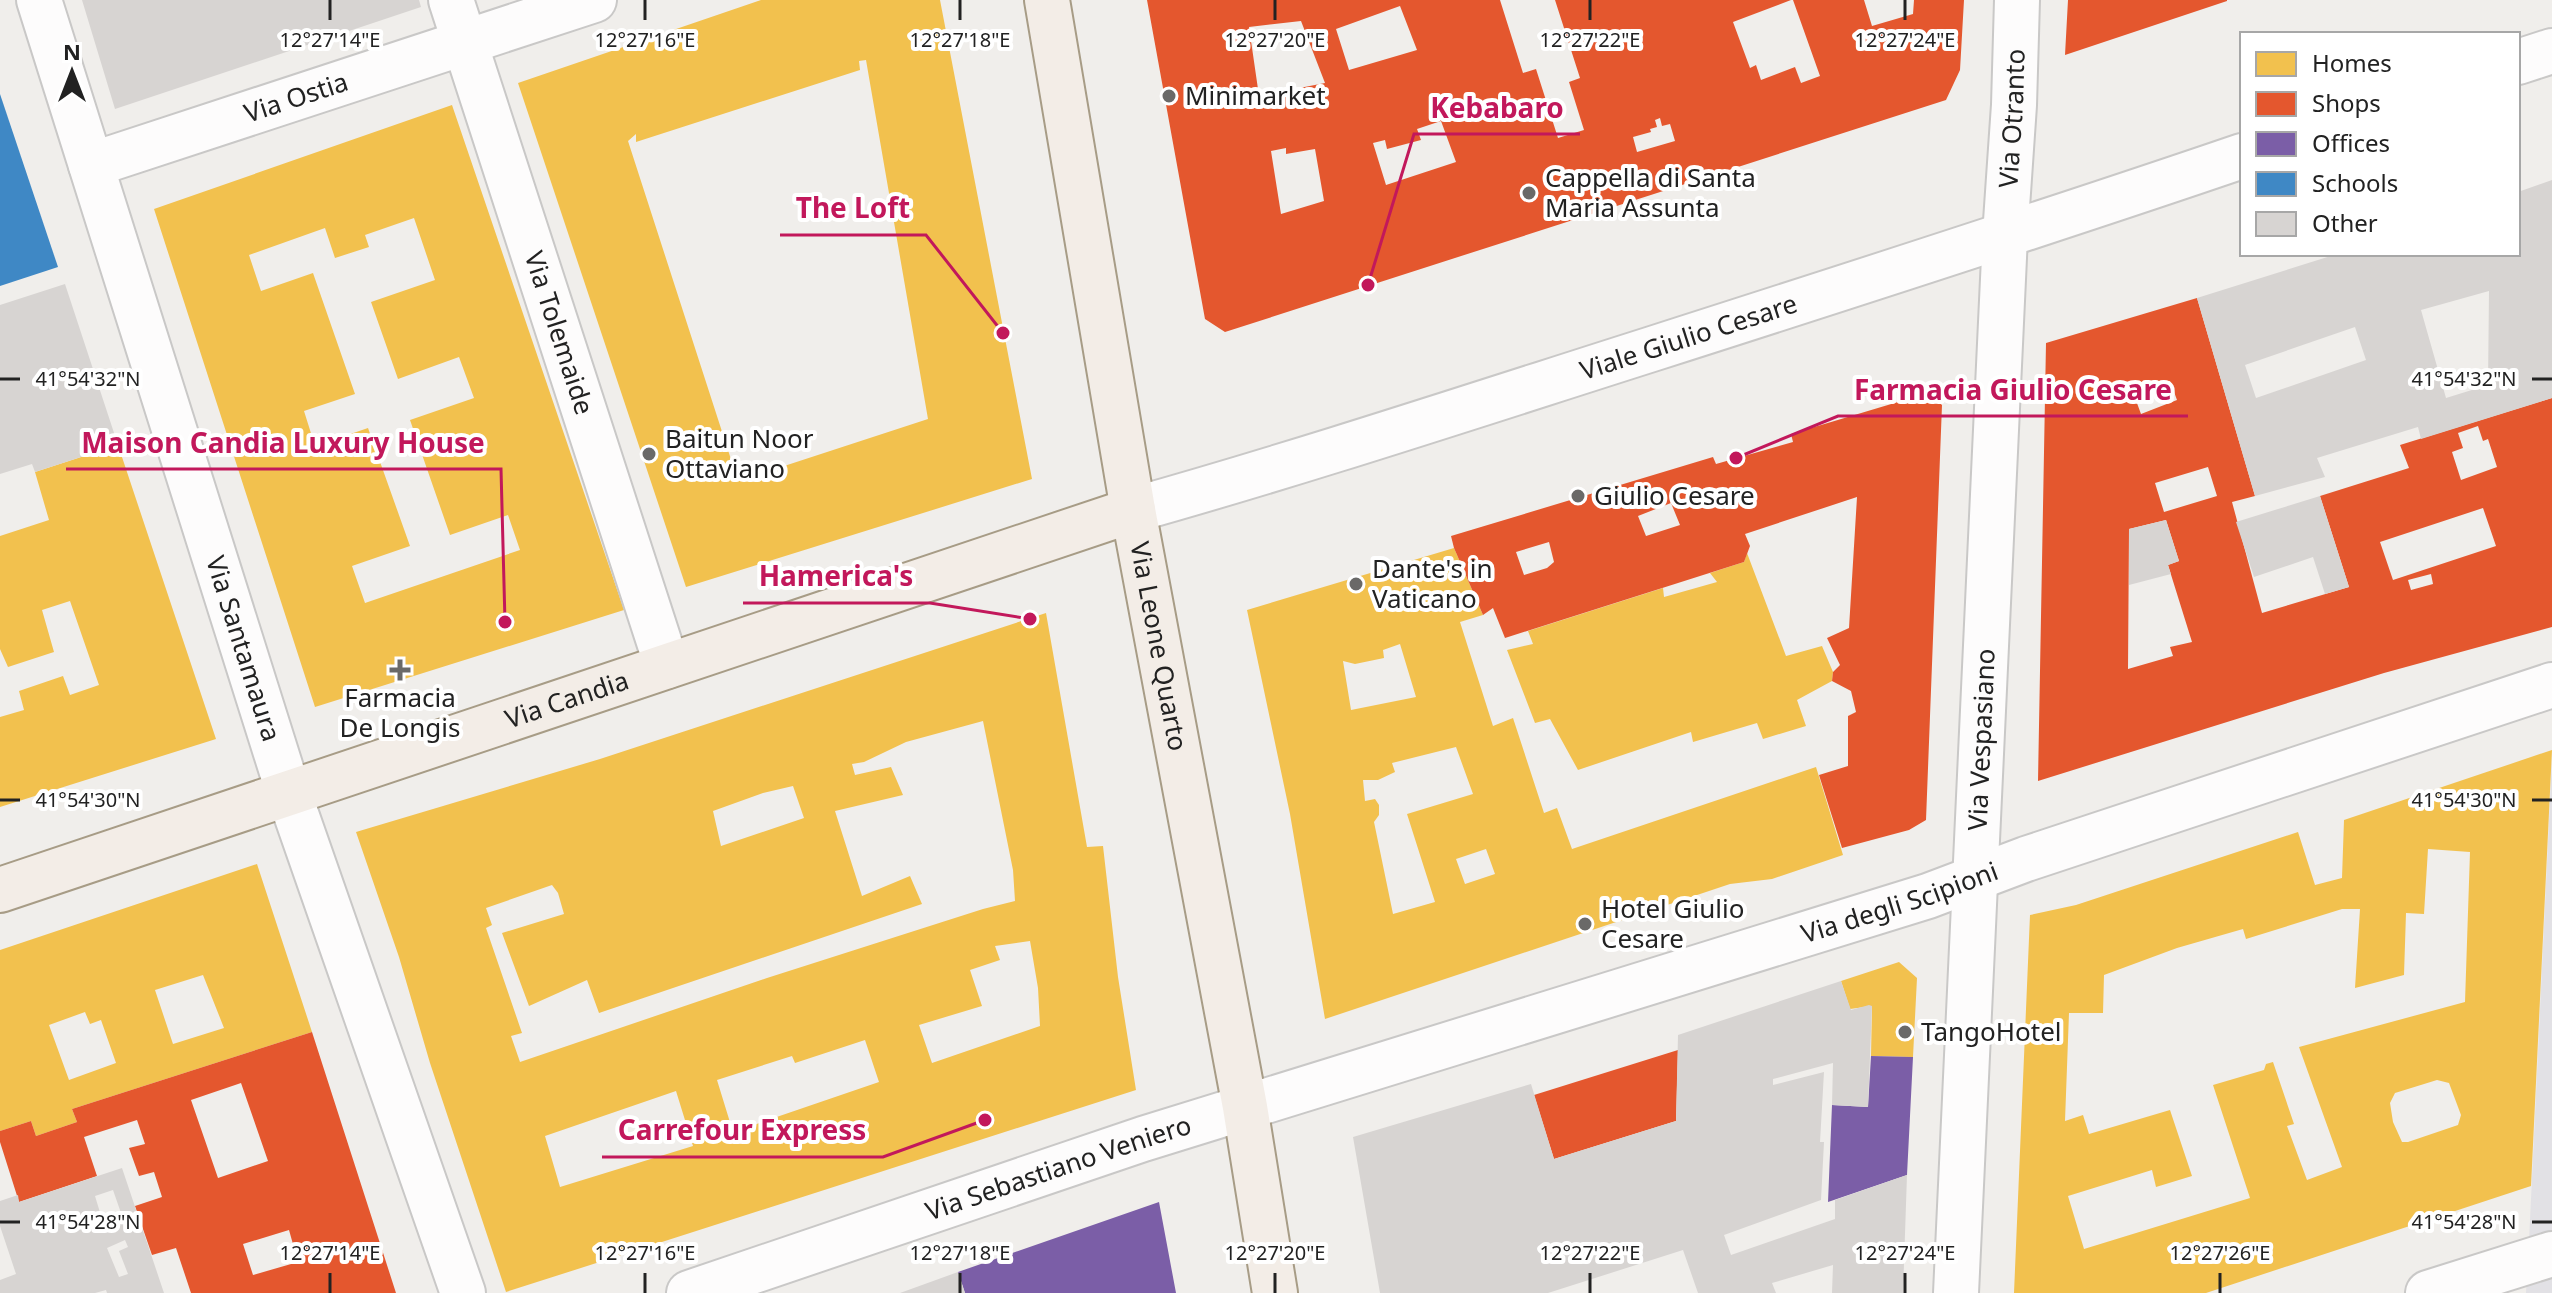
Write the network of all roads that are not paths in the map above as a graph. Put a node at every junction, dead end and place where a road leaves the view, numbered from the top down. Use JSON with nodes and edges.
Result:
{"nodes":[{"id":1,"x":39,"y":0,"type":"edge"},
{"id":2,"x":451,"y":0,"type":"edge"},
{"id":3,"x":594,"y":0,"type":"edge"},
{"id":4,"x":1047,"y":0,"type":"edge"},
{"id":5,"x":2017,"y":0,"type":"edge"},
{"id":6,"x":463,"y":42,"type":"junction"},
{"id":7,"x":2552,"y":51,"type":"edge"},
{"id":8,"x":2520,"y":61,"type":"edge"},
{"id":9,"x":2240,"y":157,"type":"edge"},
{"id":10,"x":91,"y":165,"type":"junction"},
{"id":11,"x":2005,"y":236,"type":"junction"},
{"id":12,"x":1133,"y":510,"type":"junction"},
{"id":13,"x":667,"y":666,"type":"junction"},
{"id":14,"x":2552,"y":685,"type":"edge"},
{"id":15,"x":289,"y":794,"type":"junction"},
{"id":16,"x":1976,"y":877,"type":"junction"},
{"id":17,"x":0,"y":890,"type":"edge"},
{"id":18,"x":1245,"y":1107,"type":"junction"},
{"id":19,"x":2552,"y":1254,"type":"edge"},
{"id":20,"x":463,"y":1293,"type":"edge"},
{"id":21,"x":689,"y":1293,"type":"edge"},
{"id":22,"x":1275,"y":1293,"type":"edge"},
{"id":23,"x":1956,"y":1293,"type":"edge"},
{"id":24,"x":2428,"y":1293,"type":"edge"}],
"edges":[{"from":1,"to":10,"type":"street","name":"Via Santamaura"},
{"from":2,"to":6,"type":"street","name":"Via Tolemaide"},
{"from":3,"to":6,"type":"street","name":"Via Ostia"},
{"from":4,"to":12,"type":"main road","name":"Via Leone Quarto"},
{"from":5,"to":11,"type":"street","name":"Via Otranto"},
{"from":6,"to":10,"type":"street","name":"Via Ostia"},
{"from":6,"to":13,"type":"street","name":"Via Tolemaide"},
{"from":7,"to":8,"type":"street"},
{"from":9,"to":11,"type":"street","name":"Viale Giulio Cesare"},
{"from":10,"to":15,"type":"street","name":"Via Santamaura"},
{"from":11,"to":12,"type":"street","name":"Viale Giulio Cesare"},
{"from":11,"to":16,"type":"street","name":"Via Vespasiano"},
{"from":12,"to":13,"type":"main road","name":"Via Candia"},
{"from":12,"to":18,"type":"main road","name":"Via Leone Quarto"},
{"from":13,"to":15,"type":"main road","name":"Via Candia"},
{"from":14,"to":16,"type":"street","name":"Via degli Scipioni"},
{"from":15,"to":17,"type":"main road","name":"Via Candia"},
{"from":15,"to":20,"type":"street","name":"Via Santamaura"},
{"from":16,"to":18,"type":"street","name":"Via degli Scipioni"},
{"from":16,"to":23,"type":"street","name":"Via Vespasiano"},
{"from":18,"to":21,"type":"street","name":"Via Sebastiano Veniero"},
{"from":18,"to":22,"type":"main road","name":"Via Leone Quarto"},
{"from":19,"to":24,"type":"street"}]}
